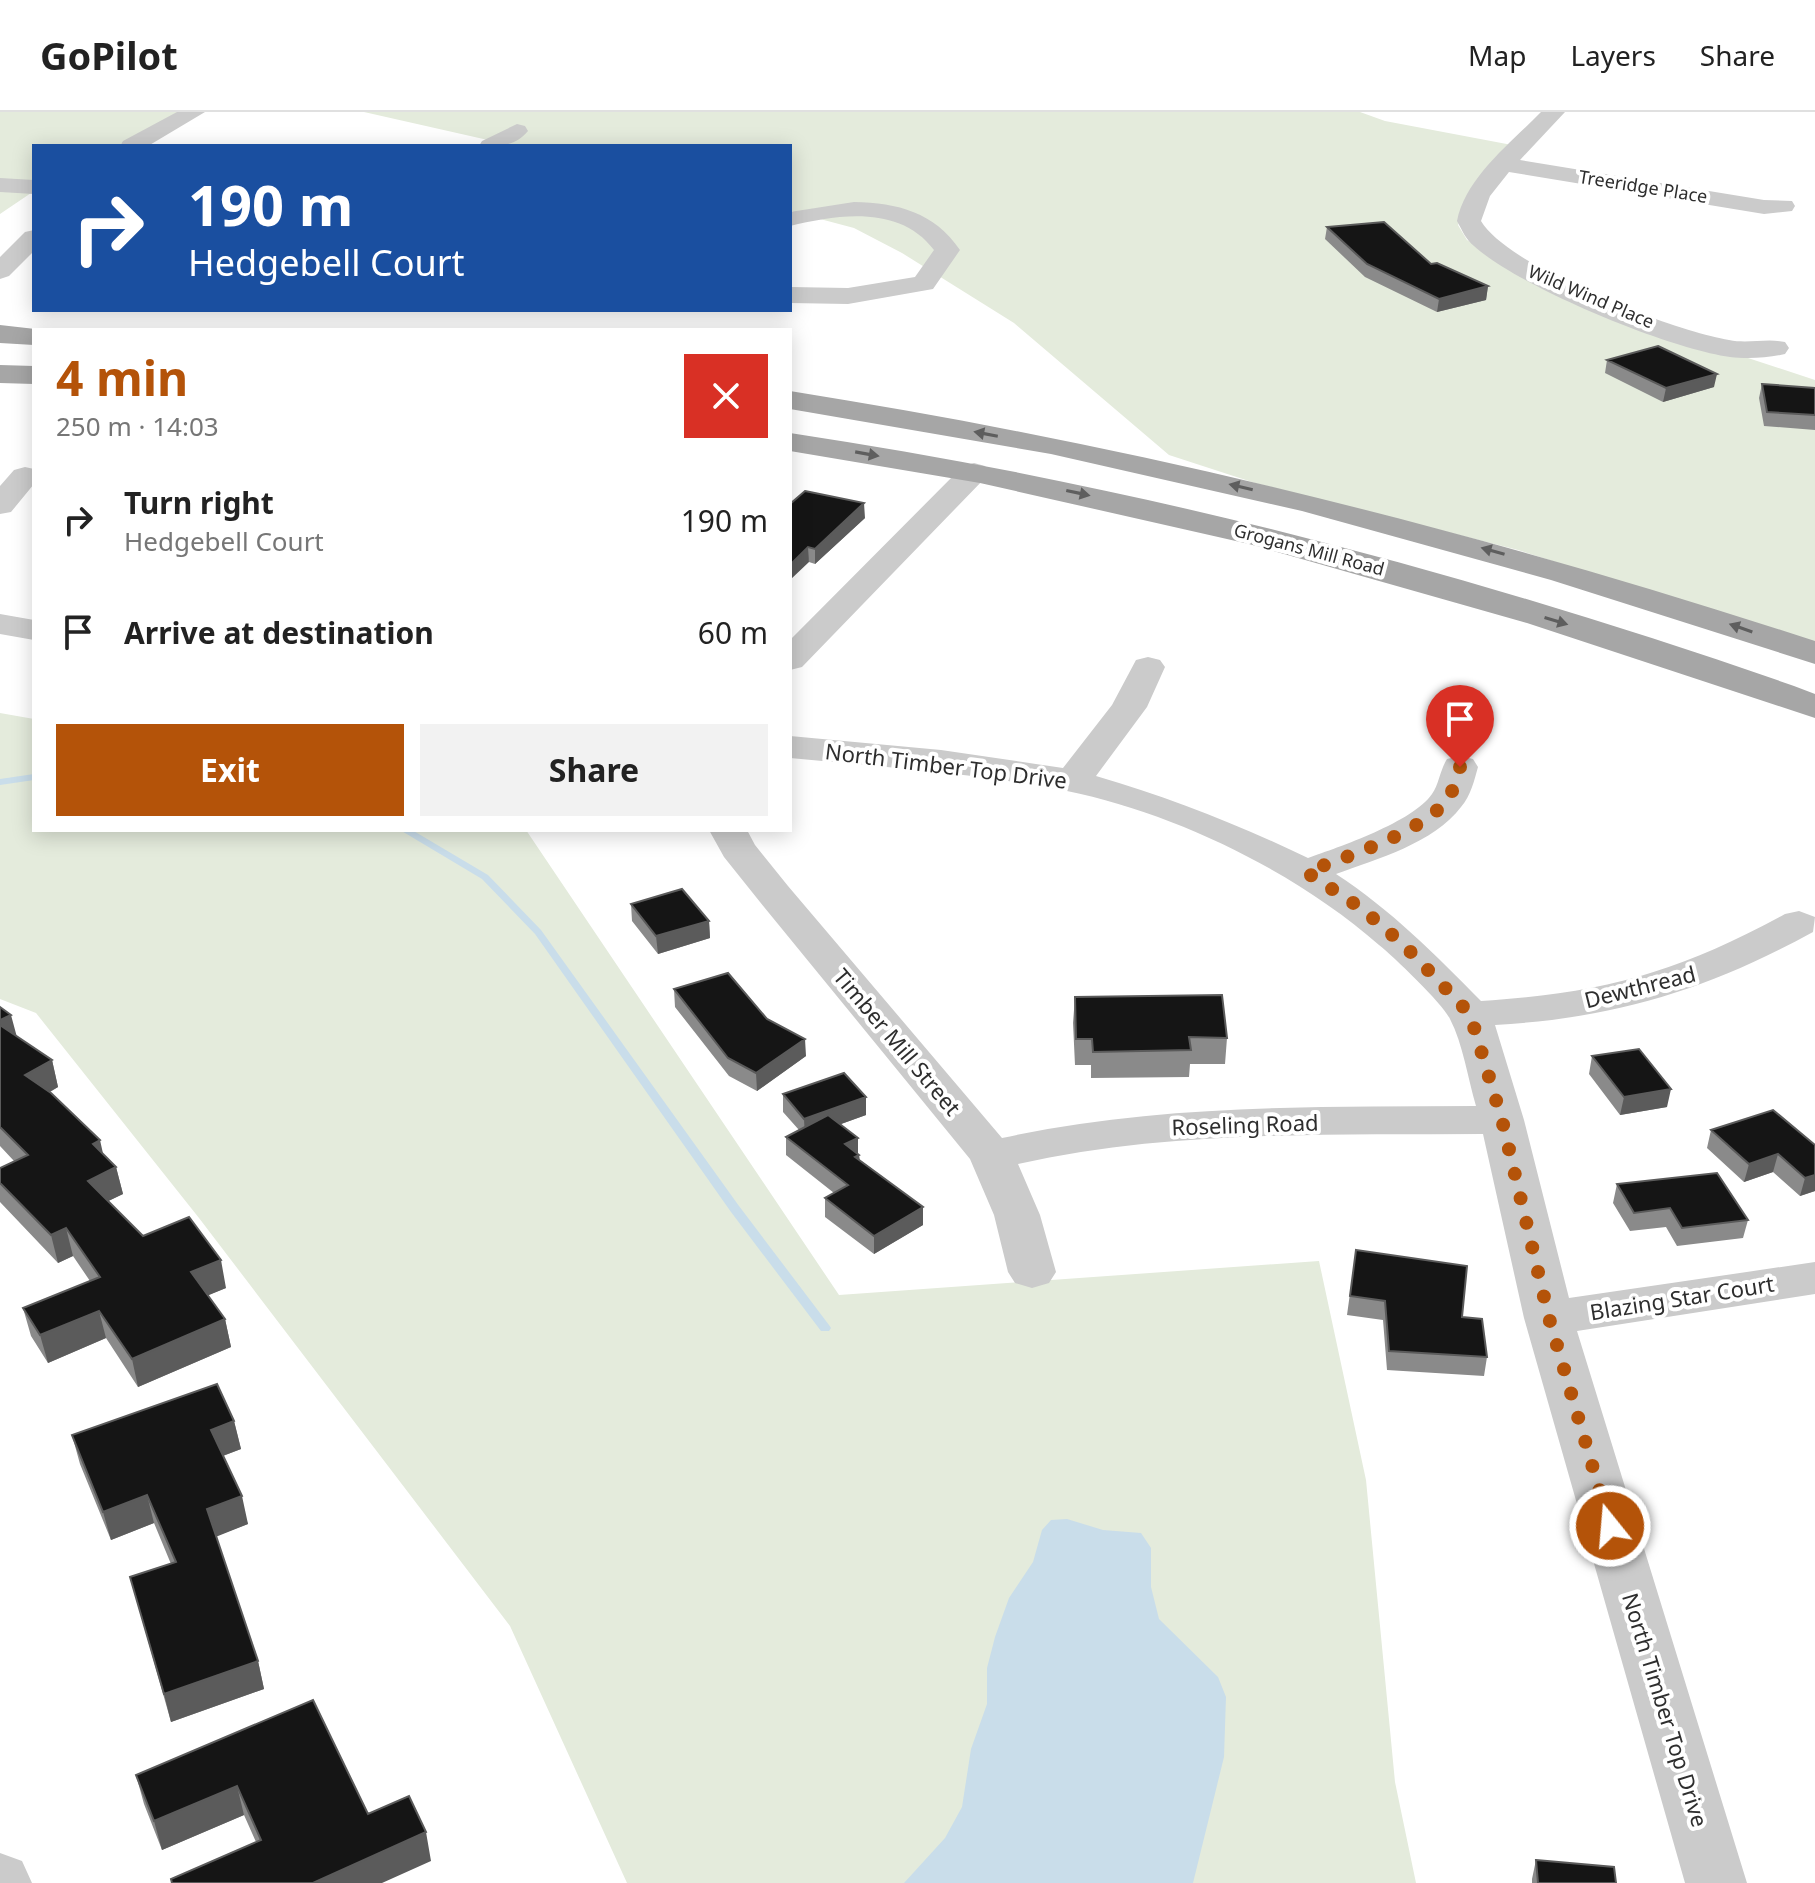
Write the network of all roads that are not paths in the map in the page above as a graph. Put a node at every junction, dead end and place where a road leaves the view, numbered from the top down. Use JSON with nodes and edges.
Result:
{"nodes":[{"id":1,"x":194,"y":112,"type":"edge"},
{"id":2,"x":1554,"y":112,"type":"edge"},
{"id":3,"x":517,"y":131,"type":"dead end"},
{"id":4,"x":135,"y":144,"type":"edge"},
{"id":5,"x":494,"y":144,"type":"edge"},
{"id":6,"x":1502,"y":164,"type":"junction"},
{"id":7,"x":0,"y":185,"type":"edge"},
{"id":8,"x":32,"y":187,"type":"edge"},
{"id":9,"x":0,"y":205,"type":"edge"},
{"id":10,"x":1783,"y":206,"type":"dead end"},
{"id":11,"x":31,"y":208,"type":"edge"},
{"id":12,"x":792,"y":218,"type":"edge"},
{"id":13,"x":32,"y":239,"type":"edge"},
{"id":14,"x":0,"y":271,"type":"edge"},
{"id":15,"x":792,"y":295,"type":"edge"},
{"id":16,"x":0,"y":336,"type":"edge"},
{"id":17,"x":32,"y":338,"type":"edge"},
{"id":18,"x":1775,"y":348,"type":"dead end"},
{"id":19,"x":32,"y":350,"type":"edge"},
{"id":20,"x":0,"y":352,"type":"edge"},
{"id":21,"x":0,"y":374,"type":"edge"},
{"id":22,"x":32,"y":375,"type":"edge"},
{"id":23,"x":792,"y":400,"type":"edge"},
{"id":24,"x":792,"y":442,"type":"edge"},
{"id":25,"x":974,"y":472,"type":"junction"},
{"id":26,"x":25,"y":476,"type":"dead end"},
{"id":27,"x":0,"y":505,"type":"edge"},
{"id":28,"x":0,"y":624,"type":"edge"},
{"id":29,"x":32,"y":630,"type":"edge"},
{"id":30,"x":1815,"y":653,"type":"edge"},
{"id":31,"x":792,"y":658,"type":"edge"},
{"id":32,"x":1148,"y":667,"type":"dead end"},
{"id":33,"x":1815,"y":707,"type":"edge"},
{"id":34,"x":792,"y":747,"type":"edge"},
{"id":35,"x":1460,"y":767,"type":"dead end"},
{"id":36,"x":1073,"y":781,"type":"junction"},
{"id":37,"x":729,"y":832,"type":"edge"},
{"id":38,"x":1306,"y":872,"type":"junction"},
{"id":39,"x":1799,"y":923,"type":"dead end"},
{"id":40,"x":1470,"y":1014,"type":"junction"},
{"id":41,"x":1502,"y":1120,"type":"junction"},
{"id":42,"x":991,"y":1155,"type":"junction"},
{"id":43,"x":1032,"y":1272,"type":"dead end"},
{"id":44,"x":1815,"y":1278,"type":"edge"},
{"id":45,"x":1549,"y":1318,"type":"junction"},
{"id":46,"x":1716,"y":1883,"type":"edge"}],
"edges":[{"from":1,"to":4,"type":"street"},
{"from":2,"to":6,"type":"street","name":"Wild Wind Place"},
{"from":3,"to":5,"type":"street"},
{"from":6,"to":10,"type":"street","name":"Treeridge Place"},
{"from":6,"to":18,"type":"street","name":"Wild Wind Place"},
{"from":7,"to":8,"type":"street"},
{"from":9,"to":11,"type":"street"},
{"from":12,"to":15,"type":"street"},
{"from":13,"to":14,"type":"street"},
{"from":16,"to":17,"type":"main road"},
{"from":19,"to":20,"type":"main road"},
{"from":21,"to":22,"type":"main road"},
{"from":30,"to":23,"type":"main road","name":"Grogans Mill Road","one_way":true},
{"from":24,"to":25,"type":"main road","name":"Grogans Mill Road","one_way":true},
{"from":25,"to":31,"type":"street"},
{"from":25,"to":33,"type":"main road","name":"Grogans Mill Road","one_way":true},
{"from":26,"to":27,"type":"street"},
{"from":28,"to":29,"type":"street"},
{"from":32,"to":36,"type":"street"},
{"from":34,"to":36,"type":"street","name":"North Timber Top Drive"},
{"from":35,"to":38,"type":"street"},
{"from":36,"to":38,"type":"street","name":"North Timber Top Drive"},
{"from":37,"to":42,"type":"street","name":"Timber Mill Street"},
{"from":38,"to":40,"type":"street","name":"North Timber Top Drive"},
{"from":39,"to":40,"type":"street","name":"Dewthread"},
{"from":40,"to":41,"type":"street","name":"North Timber Top Drive"},
{"from":41,"to":42,"type":"street","name":"Roseling Road"},
{"from":41,"to":45,"type":"street","name":"North Timber Top Drive"},
{"from":42,"to":43,"type":"street","name":"Timber Mill Street"},
{"from":44,"to":45,"type":"street","name":"Blazing Star Court"},
{"from":45,"to":46,"type":"street","name":"North Timber Top Drive"}]}
